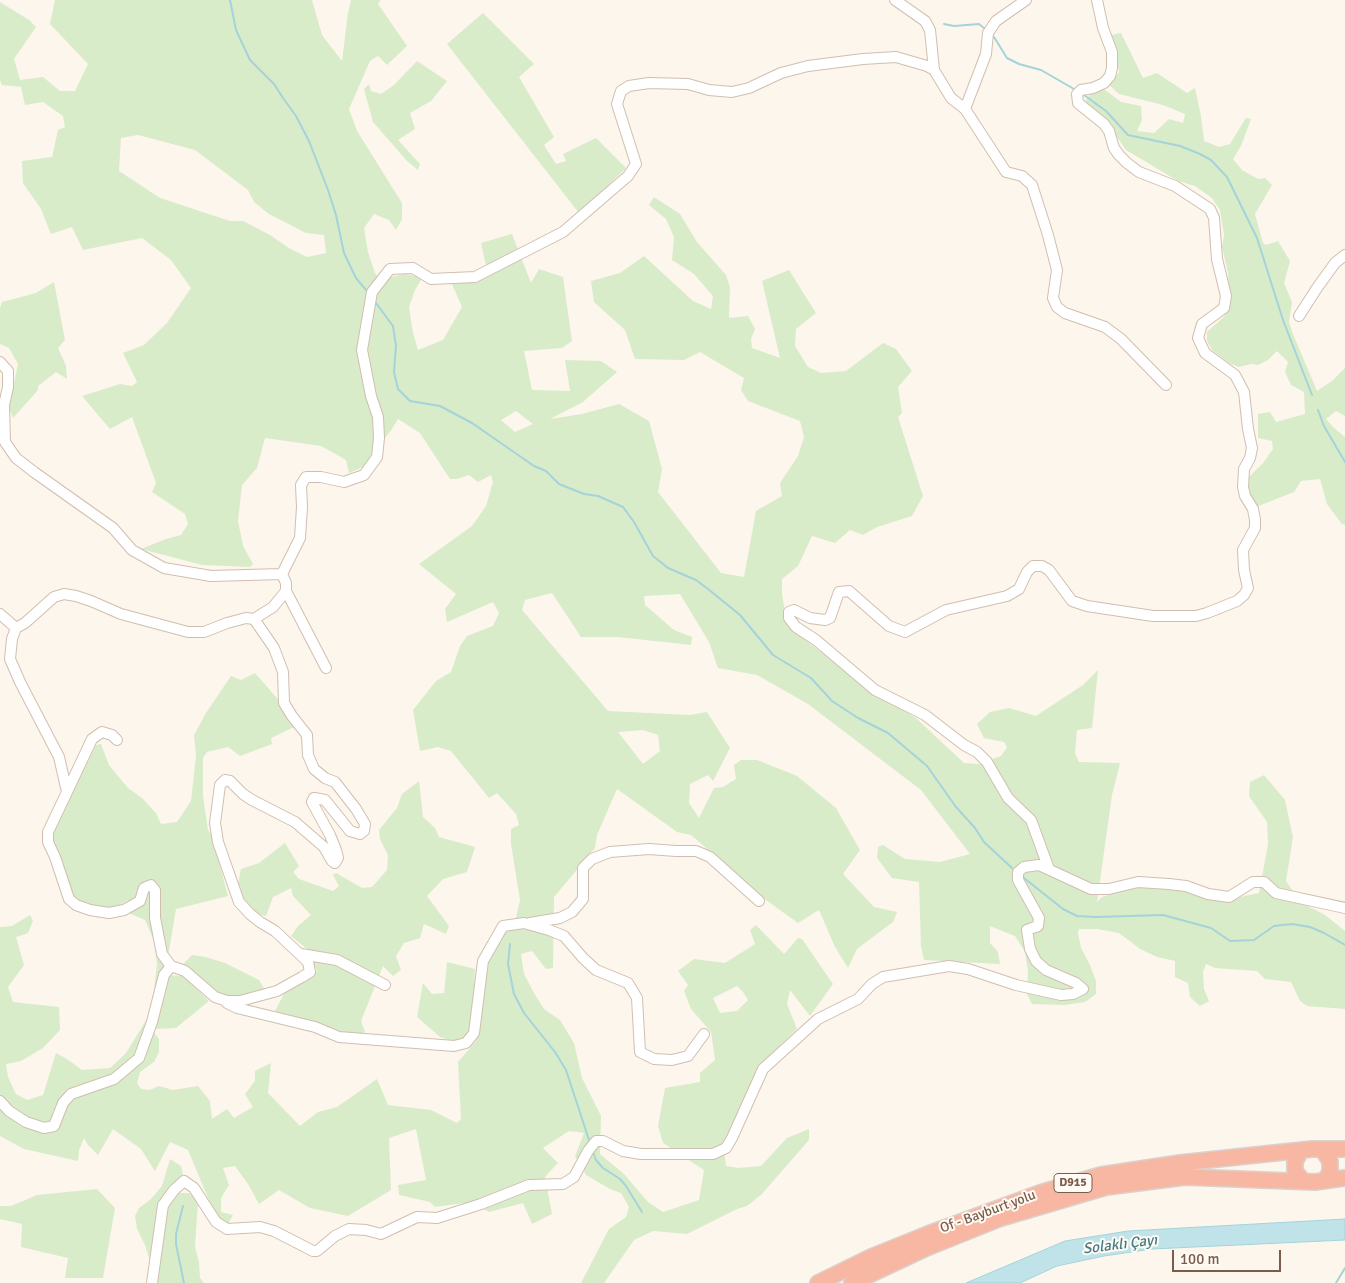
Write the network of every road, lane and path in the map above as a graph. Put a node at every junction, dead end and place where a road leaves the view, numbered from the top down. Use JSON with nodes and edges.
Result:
{"nodes":[{"id":1,"x":895,"y":0,"type":"edge"},
{"id":2,"x":1026,"y":0,"type":"edge"},
{"id":3,"x":1097,"y":0,"type":"edge"},
{"id":4,"x":934,"y":70,"type":"junction"},
{"id":5,"x":965,"y":109,"type":"junction"},
{"id":6,"x":1345,"y":255,"type":"edge"},
{"id":7,"x":1300,"y":316,"type":"dead end"},
{"id":8,"x":0,"y":362,"type":"edge"},
{"id":9,"x":1166,"y":385,"type":"dead end"},
{"id":10,"x":282,"y":574,"type":"junction"},
{"id":11,"x":286,"y":591,"type":"junction"},
{"id":12,"x":0,"y":614,"type":"edge"},
{"id":13,"x":254,"y":618,"type":"junction"},
{"id":14,"x":16,"y":628,"type":"junction"},
{"id":15,"x":5,"y":659,"type":"edge"},
{"id":16,"x":326,"y":668,"type":"dead end"},
{"id":17,"x":117,"y":740,"type":"dead end"},
{"id":18,"x":67,"y":792,"type":"junction"},
{"id":19,"x":1049,"y":869,"type":"junction"},
{"id":20,"x":759,"y":901,"type":"dead end"},
{"id":21,"x":1345,"y":908,"type":"edge"},
{"id":22,"x":524,"y":923,"type":"junction"},
{"id":23,"x":301,"y":954,"type":"junction"},
{"id":24,"x":170,"y":966,"type":"junction"},
{"id":25,"x":385,"y":985,"type":"dead end"},
{"id":26,"x":214,"y":996,"type":"junction"},
{"id":27,"x":704,"y":1034,"type":"dead end"},
{"id":28,"x":0,"y":1101,"type":"edge"},
{"id":29,"x":1322,"y":1149,"type":"junction"},
{"id":30,"x":1345,"y":1149,"type":"edge"},
{"id":31,"x":1302,"y":1150,"type":"junction"},
{"id":32,"x":1345,"y":1178,"type":"edge"},
{"id":33,"x":1303,"y":1181,"type":"junction"},
{"id":34,"x":1324,"y":1181,"type":"junction"},
{"id":35,"x":152,"y":1283,"type":"edge"},
{"id":36,"x":818,"y":1283,"type":"edge"},
{"id":37,"x":852,"y":1283,"type":"edge"}],
"edges":[{"from":1,"to":4,"type":"street"},
{"from":2,"to":5,"type":"street"},
{"from":3,"to":19,"type":"street"},
{"from":4,"to":5,"type":"street"},
{"from":4,"to":10,"type":"street"},
{"from":5,"to":9,"type":"street"},
{"from":6,"to":7,"type":"street"},
{"from":8,"to":10,"type":"street"},
{"from":10,"to":11,"type":"street"},
{"from":11,"to":13,"type":"street"},
{"from":11,"to":16,"type":"street"},
{"from":12,"to":14,"type":"street"},
{"from":13,"to":14,"type":"street"},
{"from":13,"to":23,"type":"street"},
{"from":14,"to":15,"type":"street"},
{"from":15,"to":18,"type":"street"},
{"from":17,"to":18,"type":"street"},
{"from":18,"to":24,"type":"street"},
{"from":19,"to":21,"type":"street"},
{"from":19,"to":35,"type":"street"},
{"from":20,"to":22,"type":"street"},
{"from":22,"to":26,"type":"street"},
{"from":22,"to":27,"type":"street"},
{"from":23,"to":25,"type":"street"},
{"from":23,"to":26,"type":"street"},
{"from":24,"to":26,"type":"street"},
{"from":24,"to":28,"type":"street"},
{"from":29,"to":30,"type":"highway","name":"Of - Bayburt yolu","number":"D915"},
{"from":29,"to":31,"type":"highway","name":"Of - Bayburt yolu","number":"D915"},
{"from":29,"to":34,"type":"highway"},
{"from":31,"to":33,"type":"highway"},
{"from":31,"to":36,"type":"highway","name":"Of - Bayburt yolu","number":"D915"},
{"from":32,"to":34,"type":"highway","name":"Of - Bayburt yolu","number":"D915"},
{"from":33,"to":34,"type":"highway","name":"Of - Bayburt yolu","number":"D915"},
{"from":33,"to":37,"type":"highway","name":"Of - Bayburt yolu","number":"D915"}]}
